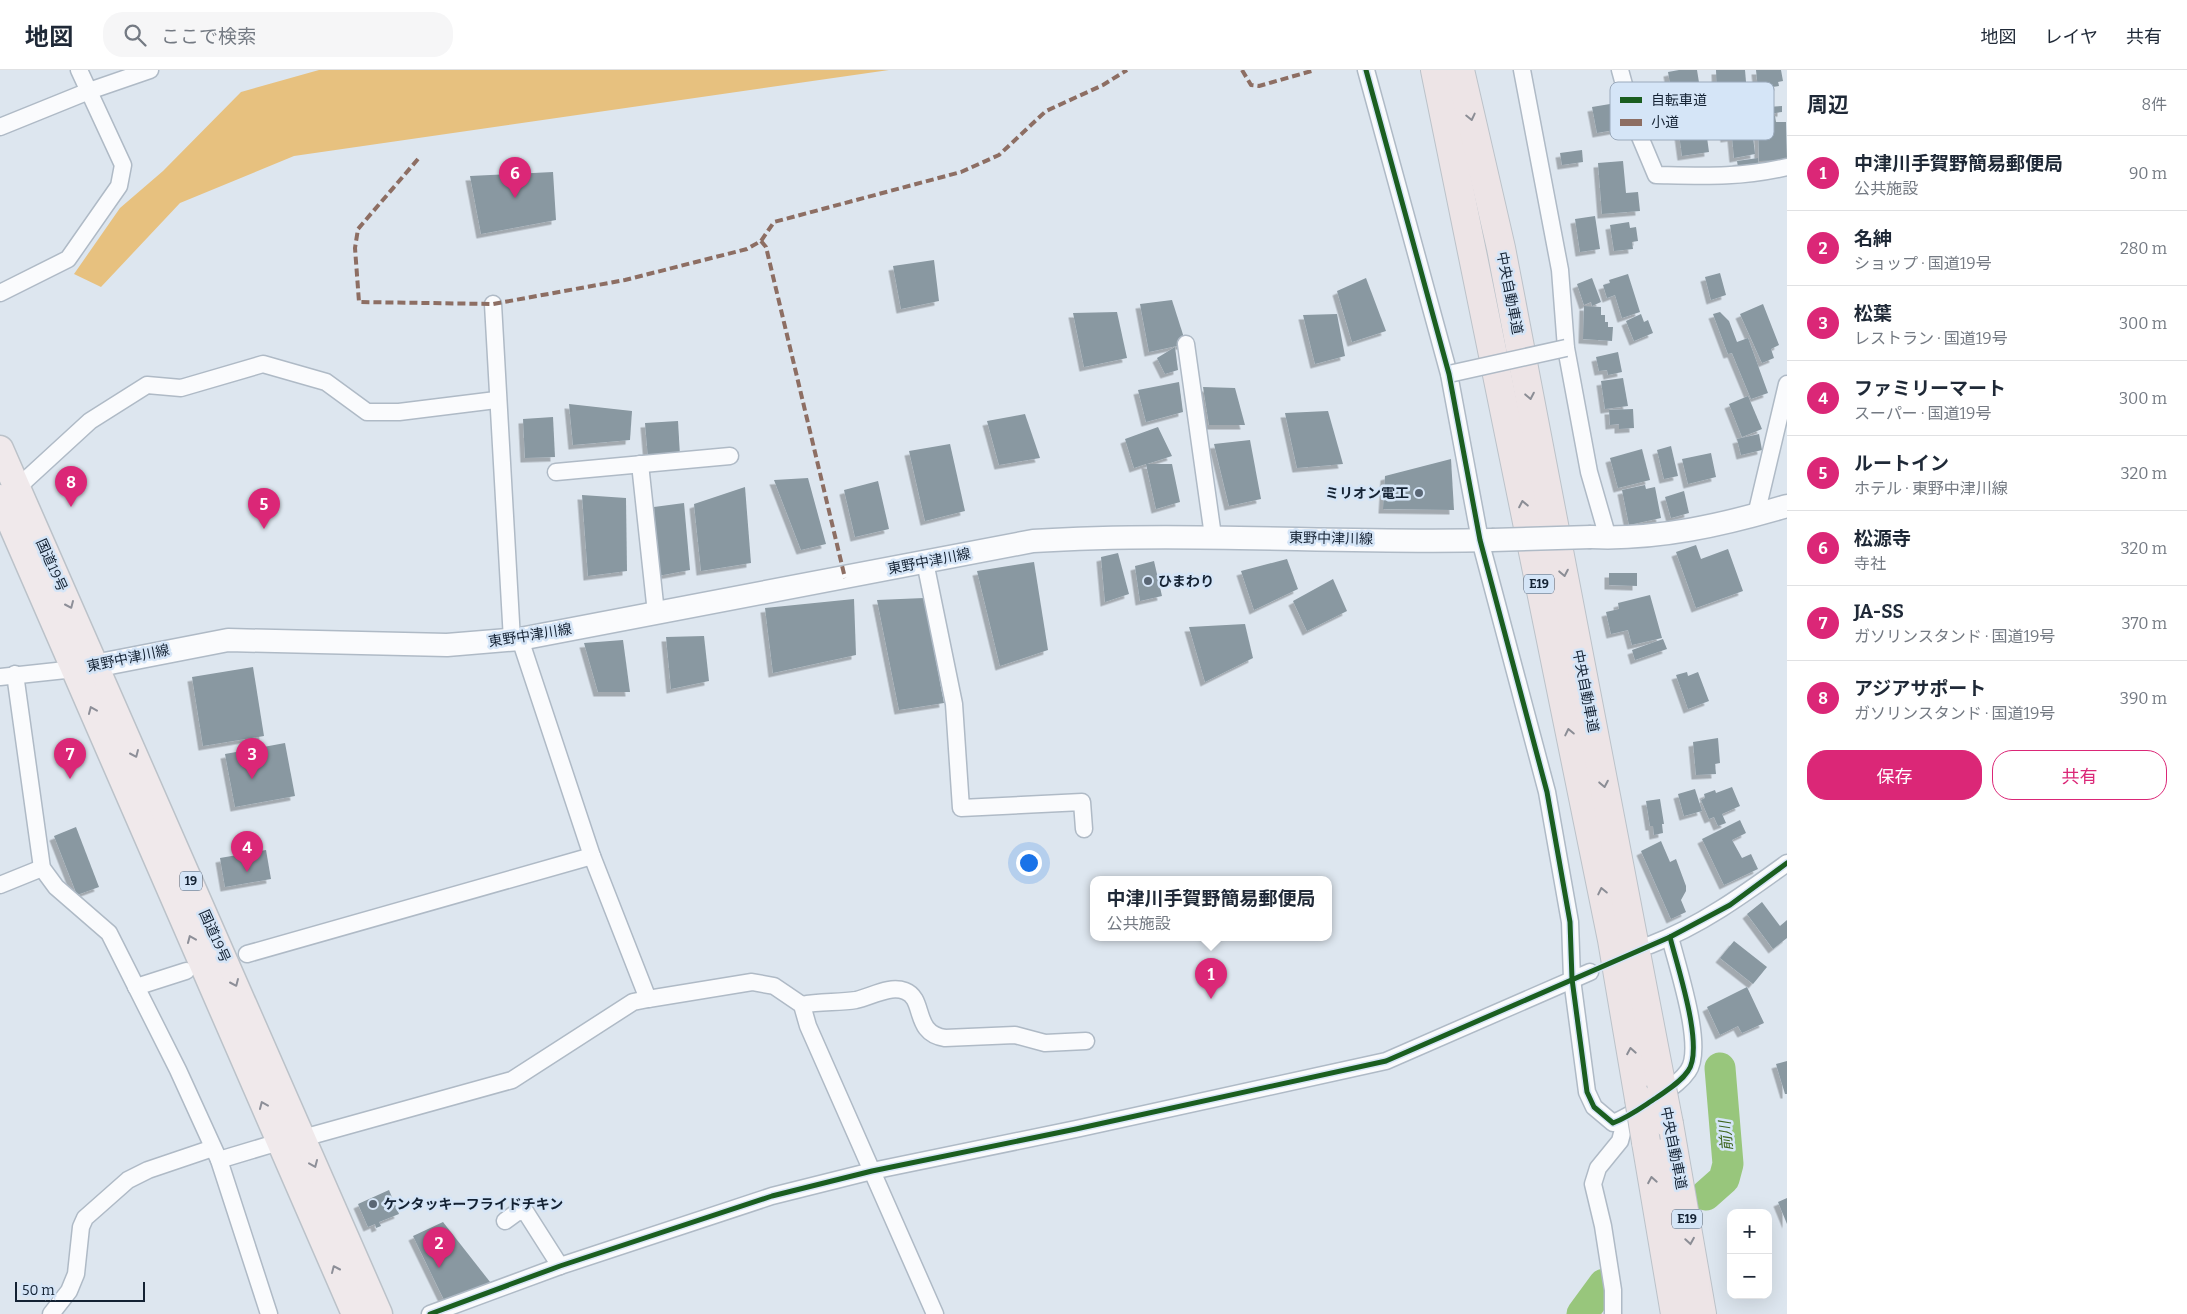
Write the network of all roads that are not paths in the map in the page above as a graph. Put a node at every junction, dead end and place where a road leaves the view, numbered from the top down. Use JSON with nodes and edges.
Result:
{"nodes":[{"id":1,"x":79,"y":70,"type":"edge"},
{"id":2,"x":150,"y":70,"type":"edge"},
{"id":3,"x":1366,"y":70,"type":"edge"},
{"id":4,"x":1435,"y":70,"type":"edge"},
{"id":5,"x":1460,"y":70,"type":"edge"},
{"id":6,"x":1522,"y":70,"type":"edge"},
{"id":7,"x":89,"y":91,"type":"junction"},
{"id":8,"x":0,"y":127,"type":"edge"},
{"id":9,"x":1641,"y":140,"type":"edge"},
{"id":10,"x":1787,"y":168,"type":"edge"},
{"id":11,"x":0,"y":294,"type":"edge"},
{"id":12,"x":492,"y":304,"type":"dead end"},
{"id":13,"x":1186,"y":344,"type":"dead end"},
{"id":14,"x":1566,"y":348,"type":"junction"},
{"id":15,"x":1449,"y":374,"type":"junction"},
{"id":16,"x":1787,"y":384,"type":"edge"},
{"id":17,"x":496,"y":400,"type":"junction"},
{"id":18,"x":0,"y":449,"type":"edge"},
{"id":19,"x":730,"y":456,"type":"dead end"},
{"id":20,"x":640,"y":464,"type":"junction"},
{"id":21,"x":556,"y":472,"type":"dead end"},
{"id":22,"x":9,"y":493,"type":"edge"},
{"id":23,"x":1787,"y":506,"type":"edge"},
{"id":24,"x":1756,"y":515,"type":"junction"},
{"id":25,"x":1212,"y":536,"type":"junction"},
{"id":26,"x":1599,"y":537,"type":"junction"},
{"id":27,"x":1486,"y":540,"type":"junction"},
{"id":28,"x":925,"y":562,"type":"junction"},
{"id":29,"x":656,"y":613,"type":"junction"},
{"id":30,"x":516,"y":640,"type":"junction"},
{"id":31,"x":86,"y":667,"type":"junction"},
{"id":32,"x":8,"y":676,"type":"edge"},
{"id":33,"x":1084,"y":829,"type":"dead end"},
{"id":34,"x":592,"y":856,"type":"junction"},
{"id":35,"x":1787,"y":863,"type":"edge"},
{"id":36,"x":42,"y":868,"type":"junction"},
{"id":37,"x":0,"y":885,"type":"edge"},
{"id":38,"x":1670,"y":938,"type":"junction"},
{"id":39,"x":1650,"y":945,"type":"dead end"},
{"id":40,"x":248,"y":954,"type":"dead end"},
{"id":41,"x":186,"y":971,"type":"dead end"},
{"id":42,"x":1590,"y":972,"type":"dead end"},
{"id":43,"x":1572,"y":979,"type":"junction"},
{"id":44,"x":136,"y":987,"type":"junction"},
{"id":45,"x":648,"y":999,"type":"junction"},
{"id":46,"x":802,"y":1005,"type":"junction"},
{"id":47,"x":1086,"y":1040,"type":"dead end"},
{"id":48,"x":1632,"y":1109,"type":"junction"},
{"id":49,"x":291,"y":1140,"type":"junction"},
{"id":50,"x":216,"y":1154,"type":"junction"},
{"id":51,"x":872,"y":1170,"type":"junction"},
{"id":52,"x":505,"y":1221,"type":"dead end"},
{"id":53,"x":560,"y":1266,"type":"junction"},
{"id":54,"x":51,"y":1314,"type":"edge"},
{"id":55,"x":269,"y":1314,"type":"edge"},
{"id":56,"x":355,"y":1314,"type":"edge"},
{"id":57,"x":379,"y":1314,"type":"edge"},
{"id":58,"x":430,"y":1314,"type":"edge"},
{"id":59,"x":935,"y":1314,"type":"edge"},
{"id":60,"x":1613,"y":1314,"type":"edge"},
{"id":61,"x":1675,"y":1314,"type":"edge"},
{"id":62,"x":1702,"y":1314,"type":"edge"}],
"edges":[{"from":1,"to":7,"type":"street"},
{"from":2,"to":7,"type":"street"},
{"from":3,"to":15,"type":"street"},
{"from":48,"to":4,"type":"highway","name":"中央自動車道","number":"E19","one_way":true},
{"from":5,"to":62,"type":"highway","name":"中央自動車道","number":"E19","one_way":true,"bridge":true},
{"from":6,"to":14,"type":"street"},
{"from":7,"to":8,"type":"street"},
{"from":7,"to":11,"type":"street"},
{"from":9,"to":10,"type":"street"},
{"from":12,"to":17,"type":"street"},
{"from":13,"to":25,"type":"street"},
{"from":14,"to":15,"type":"street","bridge":true},
{"from":14,"to":26,"type":"street"},
{"from":15,"to":27,"type":"street"},
{"from":16,"to":24,"type":"street"},
{"from":17,"to":22,"type":"street"},
{"from":17,"to":30,"type":"street"},
{"from":18,"to":22,"type":"highway","name":"国道19号","number":"19"},
{"from":19,"to":20,"type":"street"},
{"from":20,"to":21,"type":"street"},
{"from":20,"to":29,"type":"street"},
{"from":22,"to":31,"type":"highway","name":"国道19号","number":"19"},
{"from":23,"to":24,"type":"main road","name":"東野中津川線"},
{"from":24,"to":26,"type":"main road","name":"東野中津川線"},
{"from":25,"to":27,"type":"main road","name":"東野中津川線"},
{"from":25,"to":28,"type":"main road","name":"東野中津川線"},
{"from":26,"to":27,"type":"main road","name":"東野中津川線","bridge":true},
{"from":27,"to":43,"type":"street"},
{"from":28,"to":29,"type":"main road","name":"東野中津川線"},
{"from":28,"to":33,"type":"street"},
{"from":29,"to":30,"type":"main road","name":"東野中津川線"},
{"from":30,"to":31,"type":"main road","name":"東野中津川線"},
{"from":30,"to":34,"type":"street"},
{"from":31,"to":32,"type":"street"},
{"from":31,"to":49,"type":"highway","name":"国道19号","number":"19"},
{"from":32,"to":36,"type":"street"},
{"from":34,"to":40,"type":"street"},
{"from":34,"to":45,"type":"street"},
{"from":35,"to":38,"type":"street"},
{"from":36,"to":37,"type":"street"},
{"from":36,"to":44,"type":"street"},
{"from":38,"to":39,"type":"street"},
{"from":38,"to":48,"type":"street"},
{"from":41,"to":44,"type":"street"},
{"from":42,"to":43,"type":"street"},
{"from":43,"to":48,"type":"street"},
{"from":43,"to":51,"type":"street"},
{"from":44,"to":50,"type":"street"},
{"from":45,"to":46,"type":"street"},
{"from":45,"to":49,"type":"street"},
{"from":46,"to":47,"type":"street"},
{"from":46,"to":51,"type":"street"},
{"from":48,"to":60,"type":"street"},
{"from":61,"to":48,"type":"highway","name":"中央自動車道","number":"E19","one_way":true,"bridge":true},
{"from":49,"to":50,"type":"street"},
{"from":56,"to":49,"type":"highway","name":"国道19号","number":"19","one_way":true},
{"from":49,"to":57,"type":"highway","name":"国道19号","number":"19","one_way":true},
{"from":50,"to":54,"type":"street"},
{"from":50,"to":55,"type":"street"},
{"from":51,"to":53,"type":"street"},
{"from":51,"to":59,"type":"street"},
{"from":52,"to":53,"type":"street"},
{"from":53,"to":58,"type":"street"}]}
